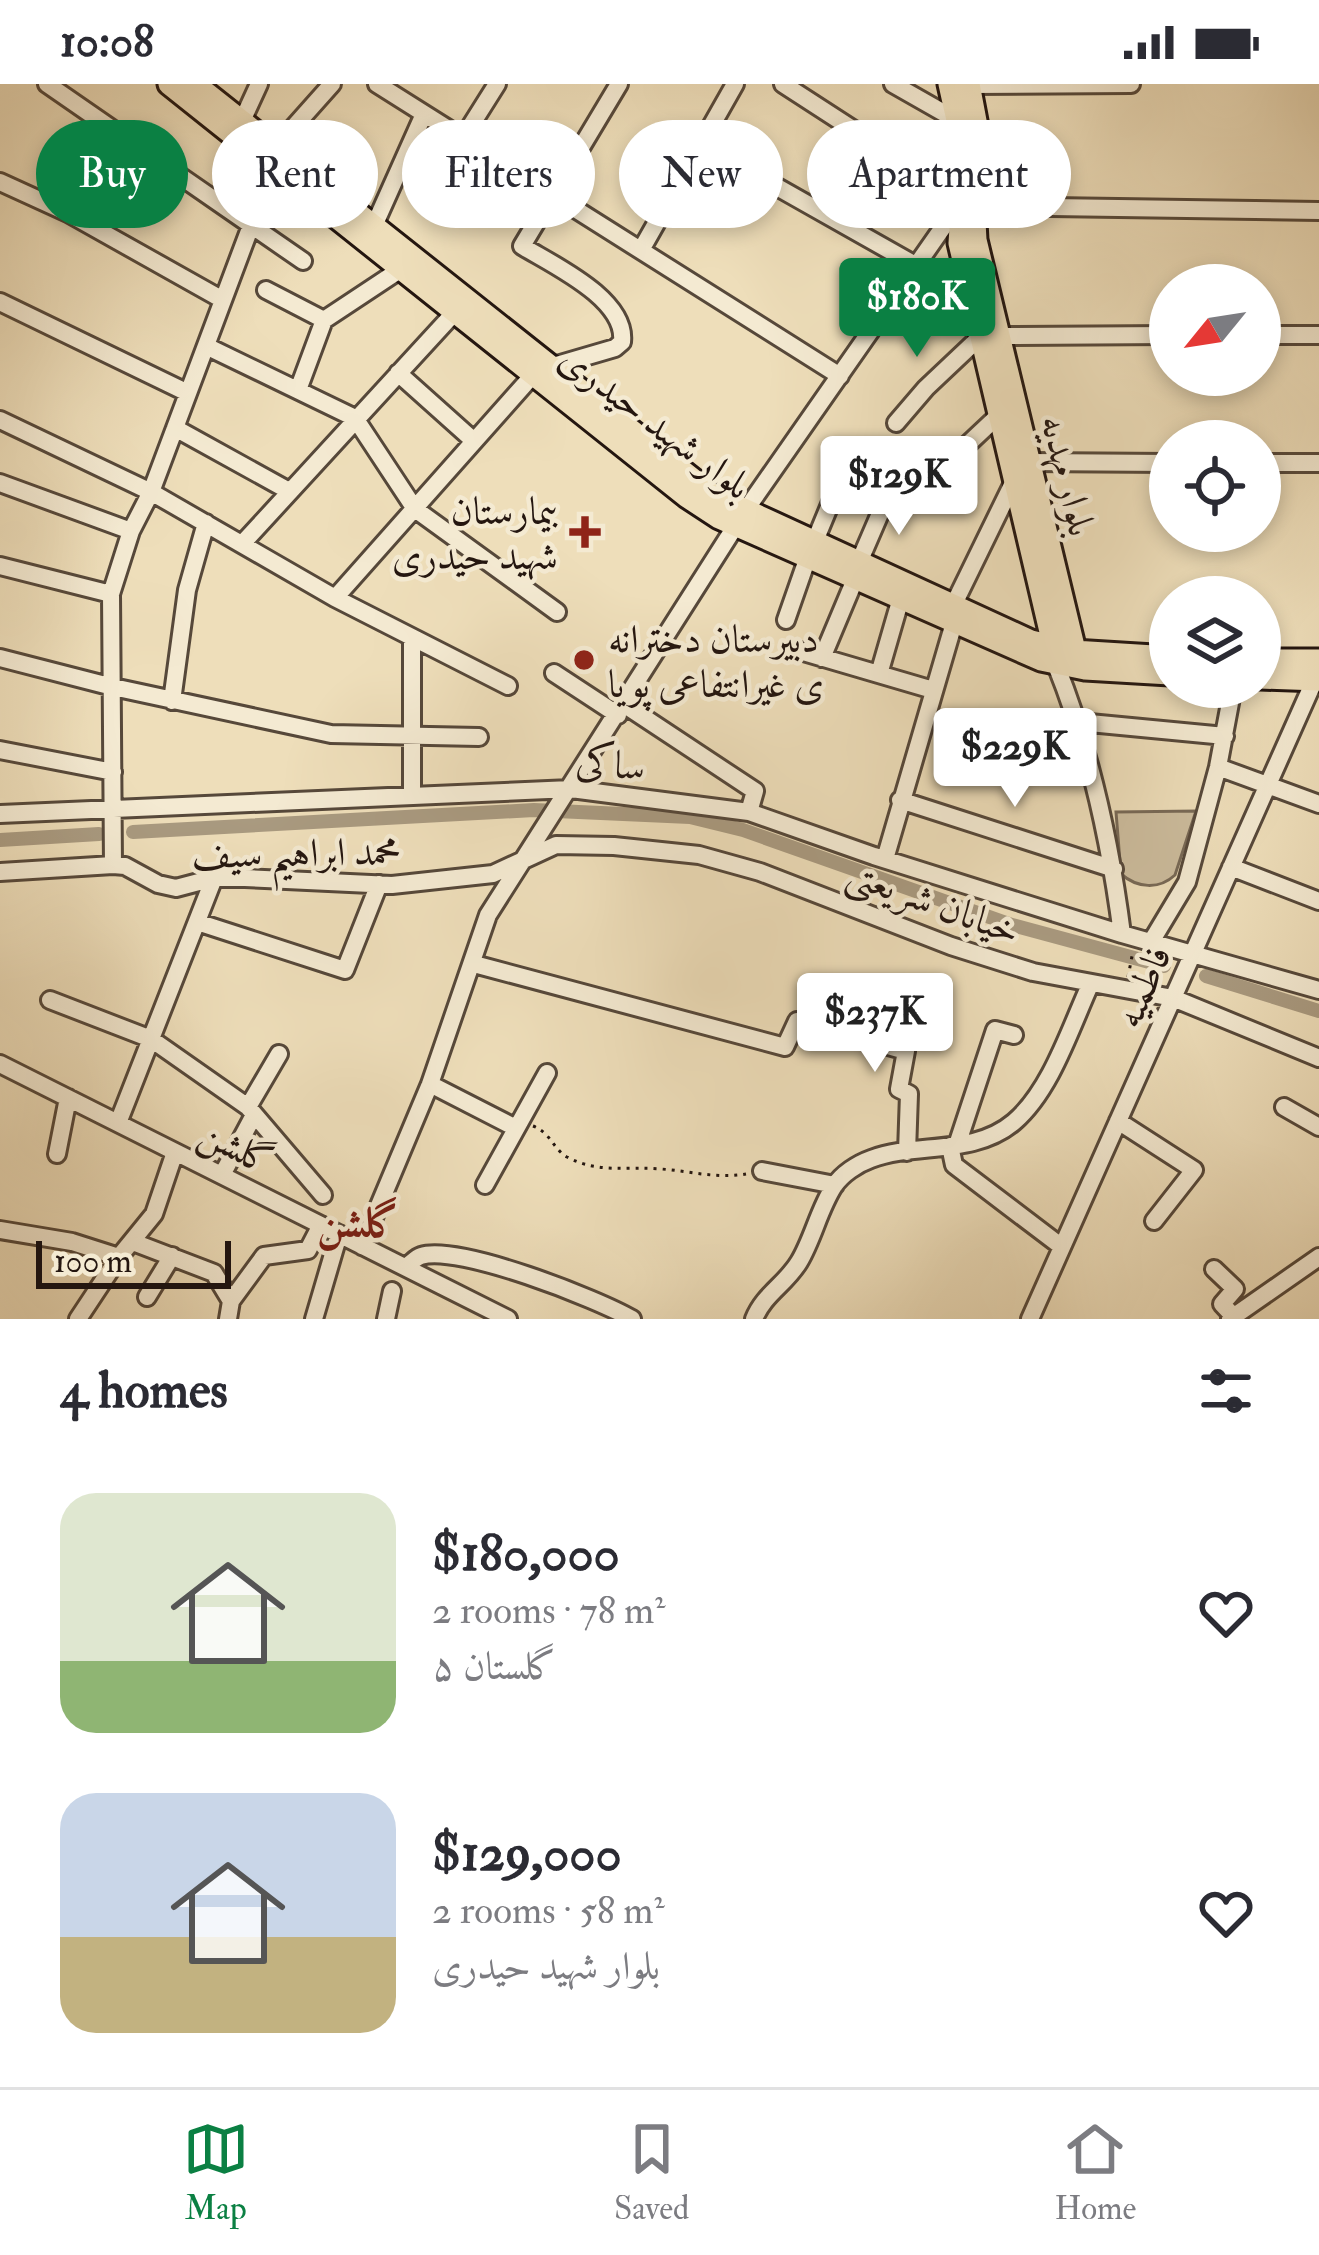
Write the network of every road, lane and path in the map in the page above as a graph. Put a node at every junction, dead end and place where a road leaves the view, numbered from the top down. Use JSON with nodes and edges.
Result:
{"nodes":[{"id":1,"x":47,"y":84,"type":"edge"},
{"id":2,"x":169,"y":84,"type":"edge"},
{"id":3,"x":195,"y":84,"type":"edge"},
{"id":4,"x":259,"y":84,"type":"edge"},
{"id":5,"x":332,"y":84,"type":"edge"},
{"id":6,"x":377,"y":84,"type":"edge"},
{"id":7,"x":620,"y":84,"type":"edge"},
{"id":8,"x":735,"y":84,"type":"edge"},
{"id":9,"x":783,"y":84,"type":"edge"},
{"id":10,"x":893,"y":84,"type":"edge"},
{"id":11,"x":949,"y":84,"type":"edge"},
{"id":12,"x":1131,"y":84,"type":"edge"},
{"id":13,"x":970,"y":85,"type":"edge"},
{"id":14,"x":491,"y":87,"type":"edge"},
{"id":15,"x":424,"y":114,"type":"junction"},
{"id":16,"x":223,"y":120,"type":"edge"},
{"id":17,"x":241,"y":120,"type":"edge"},
{"id":18,"x":242,"y":120,"type":"edge"},
{"id":19,"x":304,"y":120,"type":"edge"},
{"id":20,"x":434,"y":120,"type":"edge"},
{"id":21,"x":473,"y":120,"type":"edge"},
{"id":22,"x":715,"y":120,"type":"edge"},
{"id":23,"x":840,"y":120,"type":"edge"},
{"id":24,"x":956,"y":120,"type":"edge"},
{"id":25,"x":958,"y":120,"type":"edge"},
{"id":26,"x":976,"y":120,"type":"edge"},
{"id":27,"x":595,"y":126,"type":"edge"},
{"id":28,"x":0,"y":182,"type":"edge"},
{"id":29,"x":783,"y":190,"type":"edge"},
{"id":30,"x":212,"y":197,"type":"edge"},
{"id":31,"x":1071,"y":205,"type":"edge"},
{"id":32,"x":1319,"y":211,"type":"edge"},
{"id":33,"x":378,"y":217,"type":"edge"},
{"id":34,"x":595,"y":221,"type":"edge"},
{"id":35,"x":250,"y":228,"type":"edge"},
{"id":36,"x":258,"y":228,"type":"edge"},
{"id":37,"x":356,"y":228,"type":"edge"},
{"id":38,"x":376,"y":228,"type":"edge"},
{"id":39,"x":534,"y":228,"type":"edge"},
{"id":40,"x":653,"y":228,"type":"edge"},
{"id":41,"x":949,"y":228,"type":"edge"},
{"id":42,"x":960,"y":228,"type":"edge"},
{"id":43,"x":641,"y":250,"type":"junction"},
{"id":44,"x":303,"y":261,"type":"dead end"},
{"id":45,"x":917,"y":266,"type":"junction"},
{"id":46,"x":400,"y":268,"type":"junction"},
{"id":47,"x":266,"y":290,"type":"dead end"},
{"id":48,"x":223,"y":300,"type":"junction"},
{"id":49,"x":0,"y":302,"type":"edge"},
{"id":50,"x":455,"y":312,"type":"junction"},
{"id":51,"x":324,"y":320,"type":"junction"},
{"id":52,"x":1149,"y":335,"type":"edge"},
{"id":53,"x":1281,"y":335,"type":"edge"},
{"id":54,"x":1319,"y":335,"type":"edge"},
{"id":55,"x":989,"y":336,"type":"junction"},
{"id":56,"x":206,"y":346,"type":"junction"},
{"id":57,"x":542,"y":371,"type":"junction"},
{"id":58,"x":398,"y":373,"type":"junction"},
{"id":59,"x":840,"y":376,"type":"junction"},
{"id":60,"x":298,"y":390,"type":"junction"},
{"id":61,"x":188,"y":393,"type":"junction"},
{"id":62,"x":1000,"y":413,"type":"junction"},
{"id":63,"x":355,"y":418,"type":"junction"},
{"id":64,"x":0,"y":420,"type":"edge"},
{"id":65,"x":896,"y":423,"type":"dead end"},
{"id":66,"x":175,"y":428,"type":"junction"},
{"id":67,"x":475,"y":441,"type":"junction"},
{"id":68,"x":850,"y":456,"type":"dead end"},
{"id":69,"x":1281,"y":463,"type":"edge"},
{"id":70,"x":1149,"y":464,"type":"edge"},
{"id":71,"x":1319,"y":464,"type":"edge"},
{"id":72,"x":1022,"y":470,"type":"junction"},
{"id":73,"x":934,"y":476,"type":"dead end"},
{"id":74,"x":0,"y":483,"type":"edge"},
{"id":75,"x":289,"y":490,"type":"junction"},
{"id":76,"x":151,"y":492,"type":"junction"},
{"id":77,"x":889,"y":495,"type":"dead end"},
{"id":78,"x":415,"y":509,"type":"junction"},
{"id":79,"x":741,"y":519,"type":"junction"},
{"id":80,"x":206,"y":523,"type":"junction"},
{"id":81,"x":131,"y":531,"type":"junction"},
{"id":82,"x":242,"y":544,"type":"junction"},
{"id":83,"x":812,"y":549,"type":"junction"},
{"id":84,"x":0,"y":566,"type":"edge"},
{"id":85,"x":858,"y":569,"type":"junction"},
{"id":86,"x":111,"y":593,"type":"junction"},
{"id":87,"x":335,"y":598,"type":"junction"},
{"id":88,"x":901,"y":598,"type":"junction"},
{"id":89,"x":557,"y":612,"type":"dead end"},
{"id":90,"x":954,"y":613,"type":"junction"},
{"id":91,"x":786,"y":620,"type":"dead end"},
{"id":92,"x":412,"y":638,"type":"junction"},
{"id":93,"x":800,"y":651,"type":"dead end"},
{"id":94,"x":1149,"y":657,"type":"edge"},
{"id":95,"x":0,"y":658,"type":"edge"},
{"id":96,"x":823,"y":658,"type":"junction"},
{"id":97,"x":1066,"y":658,"type":"junction"},
{"id":98,"x":1281,"y":664,"type":"edge"},
{"id":99,"x":1149,"y":671,"type":"edge"},
{"id":100,"x":1318,"y":672,"type":"edge"},
{"id":101,"x":554,"y":673,"type":"dead end"},
{"id":102,"x":879,"y":674,"type":"junction"},
{"id":103,"x":1281,"y":676,"type":"edge"},
{"id":104,"x":508,"y":686,"type":"dead end"},
{"id":105,"x":113,"y":687,"type":"junction"},
{"id":106,"x":933,"y":690,"type":"junction"},
{"id":107,"x":172,"y":700,"type":"junction"},
{"id":108,"x":1230,"y":708,"type":"edge"},
{"id":109,"x":621,"y":710,"type":"junction"},
{"id":110,"x":1079,"y":722,"type":"junction"},
{"id":111,"x":412,"y":736,"type":"junction"},
{"id":112,"x":1225,"y":736,"type":"junction"},
{"id":113,"x":479,"y":737,"type":"dead end"},
{"id":114,"x":0,"y":749,"type":"edge"},
{"id":115,"x":1218,"y":767,"type":"junction"},
{"id":116,"x":113,"y":772,"type":"junction"},
{"id":117,"x":1267,"y":786,"type":"junction"},
{"id":118,"x":567,"y":794,"type":"junction"},
{"id":119,"x":412,"y":796,"type":"junction"},
{"id":120,"x":899,"y":800,"type":"junction"},
{"id":121,"x":1319,"y":804,"type":"edge"},
{"id":122,"x":113,"y":809,"type":"junction"},
{"id":123,"x":749,"y":812,"type":"junction"},
{"id":124,"x":0,"y":814,"type":"edge"},
{"id":125,"x":523,"y":861,"type":"junction"},
{"id":126,"x":878,"y":862,"type":"junction"},
{"id":127,"x":113,"y":865,"type":"junction"},
{"id":128,"x":1231,"y":867,"type":"junction"},
{"id":129,"x":1114,"y":869,"type":"junction"},
{"id":130,"x":0,"y":872,"type":"edge"},
{"id":131,"x":214,"y":878,"type":"junction"},
{"id":132,"x":379,"y":884,"type":"junction"},
{"id":133,"x":861,"y":896,"type":"dead end"},
{"id":134,"x":1319,"y":901,"type":"edge"},
{"id":135,"x":197,"y":922,"type":"junction"},
{"id":136,"x":1122,"y":934,"type":"junction"},
{"id":137,"x":1150,"y":942,"type":"junction"},
{"id":138,"x":1193,"y":952,"type":"junction"},
{"id":139,"x":1133,"y":953,"type":"dead end"},
{"id":140,"x":474,"y":964,"type":"junction"},
{"id":141,"x":1129,"y":976,"type":"dead end"},
{"id":142,"x":1090,"y":985,"type":"junction"},
{"id":143,"x":1319,"y":991,"type":"edge"},
{"id":144,"x":1173,"y":998,"type":"junction"},
{"id":145,"x":50,"y":1000,"type":"dead end"},
{"id":146,"x":1014,"y":1035,"type":"dead end"},
{"id":147,"x":152,"y":1040,"type":"junction"},
{"id":148,"x":279,"y":1054,"type":"dead end"},
{"id":149,"x":1319,"y":1058,"type":"edge"},
{"id":150,"x":0,"y":1064,"type":"edge"},
{"id":151,"x":547,"y":1073,"type":"dead end"},
{"id":152,"x":430,"y":1084,"type":"junction"},
{"id":153,"x":68,"y":1098,"type":"junction"},
{"id":154,"x":1284,"y":1107,"type":"dead end"},
{"id":155,"x":251,"y":1111,"type":"junction"},
{"id":156,"x":1118,"y":1121,"type":"junction"},
{"id":157,"x":118,"y":1123,"type":"junction"},
{"id":158,"x":518,"y":1125,"type":"junction"},
{"id":159,"x":1319,"y":1126,"type":"edge"},
{"id":160,"x":954,"y":1145,"type":"junction"},
{"id":161,"x":175,"y":1152,"type":"junction"},
{"id":162,"x":907,"y":1152,"type":"junction"},
{"id":163,"x":57,"y":1154,"type":"dead end"},
{"id":164,"x":762,"y":1172,"type":"joint"},
{"id":165,"x":222,"y":1175,"type":"junction"},
{"id":166,"x":484,"y":1185,"type":"dead end"},
{"id":167,"x":835,"y":1185,"type":"junction"},
{"id":168,"x":323,"y":1195,"type":"dead end"},
{"id":169,"x":1154,"y":1221,"type":"dead end"},
{"id":170,"x":321,"y":1225,"type":"junction"},
{"id":171,"x":0,"y":1230,"type":"edge"},
{"id":172,"x":339,"y":1234,"type":"junction"},
{"id":173,"x":134,"y":1242,"type":"junction"},
{"id":174,"x":362,"y":1246,"type":"junction"},
{"id":175,"x":1062,"y":1247,"type":"junction"},
{"id":176,"x":172,"y":1256,"type":"junction"},
{"id":177,"x":119,"y":1257,"type":"junction"},
{"id":178,"x":1319,"y":1257,"type":"edge"},
{"id":179,"x":406,"y":1268,"type":"junction"},
{"id":180,"x":1214,"y":1269,"type":"dead end"},
{"id":181,"x":392,"y":1292,"type":"dead end"},
{"id":182,"x":147,"y":1297,"type":"dead end"},
{"id":183,"x":230,"y":1310,"type":"edge"},
{"id":184,"x":81,"y":1318,"type":"edge"},
{"id":185,"x":1234,"y":1318,"type":"edge"},
{"id":186,"x":314,"y":1319,"type":"edge"},
{"id":187,"x":386,"y":1319,"type":"edge"},
{"id":188,"x":508,"y":1319,"type":"edge"},
{"id":189,"x":632,"y":1319,"type":"edge"},
{"id":190,"x":754,"y":1319,"type":"edge"},
{"id":191,"x":1030,"y":1319,"type":"edge"}],
"edges":[{"from":1,"to":30,"type":"street"},
{"from":2,"to":16,"type":"main road","name":"بلوار شهید حیدری"},
{"from":3,"to":17,"type":"main road","name":"بلوار شهید حیدری"},
{"from":4,"to":18,"type":"street"},
{"from":5,"to":19,"type":"street"},
{"from":6,"to":15,"type":"street"},
{"from":7,"to":27,"type":"street"},
{"from":8,"to":22,"type":"street"},
{"from":9,"to":23,"type":"street"},
{"from":10,"to":24,"type":"street"},
{"from":11,"to":25,"type":"main road","name":"بلوار مهدیه"},
{"from":12,"to":13,"type":"street"},
{"from":13,"to":26,"type":"main road","name":"بلوار مهدیه"},
{"from":14,"to":21,"type":"street"},
{"from":15,"to":20,"type":"street"},
{"from":15,"to":33,"type":"street"},
{"from":28,"to":48,"type":"street"},
{"from":29,"to":45,"type":"street"},
{"from":31,"to":32,"type":"street"},
{"from":34,"to":43,"type":"street"},
{"from":35,"to":48,"type":"street"},
{"from":36,"to":44,"type":"street"},
{"from":37,"to":46,"type":"main road","name":"بلوار شهید حیدری"},
{"from":38,"to":57,"type":"main road","name":"بلوار شهید حیدری"},
{"from":39,"to":57,"type":"street"},
{"from":40,"to":43,"type":"street"},
{"from":41,"to":45,"type":"street"},
{"from":42,"to":55,"type":"main road","name":"بلوار مهدیه"},
{"from":43,"to":59,"type":"street"},
{"from":45,"to":59,"type":"street"},
{"from":46,"to":50,"type":"main road","name":"بلوار شهید حیدری"},
{"from":46,"to":51,"type":"street"},
{"from":47,"to":51,"type":"street"},
{"from":48,"to":56,"type":"street"},
{"from":49,"to":61,"type":"street"},
{"from":50,"to":57,"type":"main road","name":"بلوار شهید حیدری"},
{"from":50,"to":58,"type":"street"},
{"from":51,"to":60,"type":"street"},
{"from":52,"to":55,"type":"street"},
{"from":53,"to":54,"type":"street"},
{"from":55,"to":62,"type":"main road","name":"بلوار مهدیه"},
{"from":55,"to":65,"type":"street"},
{"from":55,"to":72,"type":"main road","name":"بلوار مهدیه"},
{"from":56,"to":60,"type":"street"},
{"from":56,"to":61,"type":"street"},
{"from":57,"to":67,"type":"street"},
{"from":57,"to":79,"type":"main road","name":"بلوار شهید حیدری"},
{"from":58,"to":63,"type":"street"},
{"from":58,"to":67,"type":"street"},
{"from":59,"to":79,"type":"street"},
{"from":60,"to":63,"type":"street"},
{"from":61,"to":66,"type":"street"},
{"from":62,"to":72,"type":"main road","name":"بلوار مهدیه"},
{"from":62,"to":73,"type":"street"},
{"from":63,"to":75,"type":"street"},
{"from":63,"to":78,"type":"street"},
{"from":64,"to":76,"type":"street"},
{"from":66,"to":75,"type":"street"},
{"from":66,"to":76,"type":"street"},
{"from":67,"to":78,"type":"street"},
{"from":68,"to":83,"type":"street"},
{"from":69,"to":71,"type":"street"},
{"from":70,"to":72,"type":"street"},
{"from":72,"to":90,"type":"street"},
{"from":72,"to":97,"type":"main road","name":"بلوار مهدیه"},
{"from":74,"to":81,"type":"street"},
{"from":75,"to":82,"type":"street"},
{"from":76,"to":80,"type":"street"},
{"from":76,"to":81,"type":"street"},
{"from":77,"to":85,"type":"street"},
{"from":78,"to":87,"type":"street"},
{"from":78,"to":89,"type":"street"},
{"from":79,"to":83,"type":"main road","name":"بلوار شهید حیدری"},
{"from":79,"to":109,"type":"street"},
{"from":80,"to":82,"type":"street"},
{"from":80,"to":107,"type":"street"},
{"from":81,"to":86,"type":"street"},
{"from":82,"to":87,"type":"street"},
{"from":83,"to":85,"type":"main road","name":"بلوار شهید حیدری"},
{"from":83,"to":91,"type":"street"},
{"from":84,"to":86,"type":"street"},
{"from":85,"to":88,"type":"main road","name":"بلوار شهید حیدری"},
{"from":85,"to":90,"type":"main road","name":"بلوار شهید حیدری"},
{"from":85,"to":96,"type":"street"},
{"from":86,"to":105,"type":"street"},
{"from":87,"to":92,"type":"street"},
{"from":88,"to":90,"type":"main road","name":"بلوار شهید حیدری"},
{"from":88,"to":102,"type":"street"},
{"from":90,"to":97,"type":"main road","name":"بلوار شهید حیدری"},
{"from":90,"to":106,"type":"street"},
{"from":92,"to":104,"type":"street"},
{"from":92,"to":111,"type":"street"},
{"from":93,"to":96,"type":"street"},
{"from":94,"to":97,"type":"main road","name":"بلوار شهید حیدری"},
{"from":95,"to":105,"type":"street"},
{"from":96,"to":102,"type":"street"},
{"from":97,"to":99,"type":"main road","name":"بلوار شهید حیدری"},
{"from":97,"to":110,"type":"street"},
{"from":98,"to":100,"type":"main road"},
{"from":100,"to":103,"type":"main road"},
{"from":100,"to":117,"type":"street","name":"فاطمیه"},
{"from":101,"to":109,"type":"street"},
{"from":102,"to":106,"type":"street"},
{"from":105,"to":107,"type":"street"},
{"from":105,"to":116,"type":"street"},
{"from":106,"to":120,"type":"street"},
{"from":107,"to":111,"type":"street"},
{"from":108,"to":112,"type":"street"},
{"from":109,"to":118,"type":"street"},
{"from":109,"to":123,"type":"street"},
{"from":110,"to":112,"type":"street"},
{"from":110,"to":129,"type":"street"},
{"from":111,"to":113,"type":"street"},
{"from":111,"to":119,"type":"street"},
{"from":112,"to":115,"type":"street"},
{"from":114,"to":116,"type":"street"},
{"from":115,"to":117,"type":"street"},
{"from":115,"to":137,"type":"street"},
{"from":116,"to":122,"type":"street"},
{"from":117,"to":121,"type":"street"},
{"from":117,"to":128,"type":"street","name":"فاطمیه"},
{"from":118,"to":119,"type":"street","name":"ساکی"},
{"from":118,"to":123,"type":"street","name":"ساکی"},
{"from":118,"to":125,"type":"street"},
{"from":119,"to":122,"type":"street","name":"ساکی"},
{"from":120,"to":126,"type":"street"},
{"from":120,"to":129,"type":"street"},
{"from":122,"to":124,"type":"street","name":"ساکی"},
{"from":122,"to":127,"type":"street"},
{"from":123,"to":126,"type":"street","name":"ساکی"},
{"from":125,"to":132,"type":"street","name":"محمد ابراهیم سیف"},
{"from":125,"to":140,"type":"street"},
{"from":125,"to":142,"type":"street","name":"خیابان شریعتی"},
{"from":126,"to":133,"type":"path"},
{"from":126,"to":136,"type":"street","name":"ساکی"},
{"from":127,"to":130,"type":"street","name":"محمد ابراهیم سیف"},
{"from":127,"to":131,"type":"street","name":"محمد ابراهیم سیف"},
{"from":128,"to":134,"type":"street"},
{"from":128,"to":138,"type":"street","name":"فاطمیه"},
{"from":129,"to":136,"type":"street"},
{"from":131,"to":132,"type":"street","name":"محمد ابراهیم سیف"},
{"from":131,"to":135,"type":"street"},
{"from":132,"to":135,"type":"street"},
{"from":135,"to":147,"type":"street"},
{"from":136,"to":137,"type":"street","name":"ساکی"},
{"from":137,"to":138,"type":"street","name":"ساکی"},
{"from":138,"to":143,"type":"street","name":"ساکی"},
{"from":138,"to":144,"type":"street","name":"فاطمیه"},
{"from":139,"to":141,"type":"path"},
{"from":140,"to":152,"type":"street"},
{"from":140,"to":162,"type":"street"},
{"from":142,"to":144,"type":"street","name":"خیابان شریعتی"},
{"from":142,"to":160,"type":"street"},
{"from":144,"to":149,"type":"street","name":"خیابان شریعتی"},
{"from":144,"to":156,"type":"street","name":"فاطمیه"},
{"from":145,"to":147,"type":"street"},
{"from":146,"to":160,"type":"street"},
{"from":147,"to":155,"type":"street"},
{"from":147,"to":157,"type":"street"},
{"from":148,"to":155,"type":"street"},
{"from":150,"to":153,"type":"street","name":"گلشن"},
{"from":151,"to":158,"type":"street"},
{"from":152,"to":158,"type":"street"},
{"from":152,"to":174,"type":"street"},
{"from":153,"to":157,"type":"street","name":"گلشن"},
{"from":153,"to":163,"type":"street"},
{"from":154,"to":159,"type":"street"},
{"from":155,"to":165,"type":"street"},
{"from":155,"to":168,"type":"street"},
{"from":156,"to":169,"type":"street"},
{"from":156,"to":175,"type":"street","name":"فاطمیه"},
{"from":157,"to":161,"type":"street","name":"گلشن"},
{"from":158,"to":164,"type":"path"},
{"from":158,"to":166,"type":"street"},
{"from":160,"to":162,"type":"street"},
{"from":160,"to":175,"type":"street"},
{"from":161,"to":165,"type":"street","name":"گلشن"},
{"from":161,"to":173,"type":"street"},
{"from":162,"to":167,"type":"street"},
{"from":164,"to":167,"type":"street"},
{"from":165,"to":170,"type":"street","name":"گلشن"},
{"from":167,"to":190,"type":"street"},
{"from":170,"to":172,"type":"street","name":"گلشن"},
{"from":170,"to":183,"type":"street"},
{"from":171,"to":177,"type":"street"},
{"from":172,"to":174,"type":"street","name":"گلشن"},
{"from":172,"to":186,"type":"street"},
{"from":173,"to":176,"type":"street"},
{"from":173,"to":177,"type":"street"},
{"from":174,"to":179,"type":"street","name":"گلشن"},
{"from":175,"to":191,"type":"street","name":"فاطمیه"},
{"from":176,"to":182,"type":"street"},
{"from":176,"to":183,"type":"street"},
{"from":177,"to":184,"type":"street"},
{"from":178,"to":185,"type":"street"},
{"from":179,"to":188,"type":"street","name":"گلشن"},
{"from":179,"to":189,"type":"street"},
{"from":180,"to":185,"type":"street"},
{"from":181,"to":187,"type":"street"}]}
